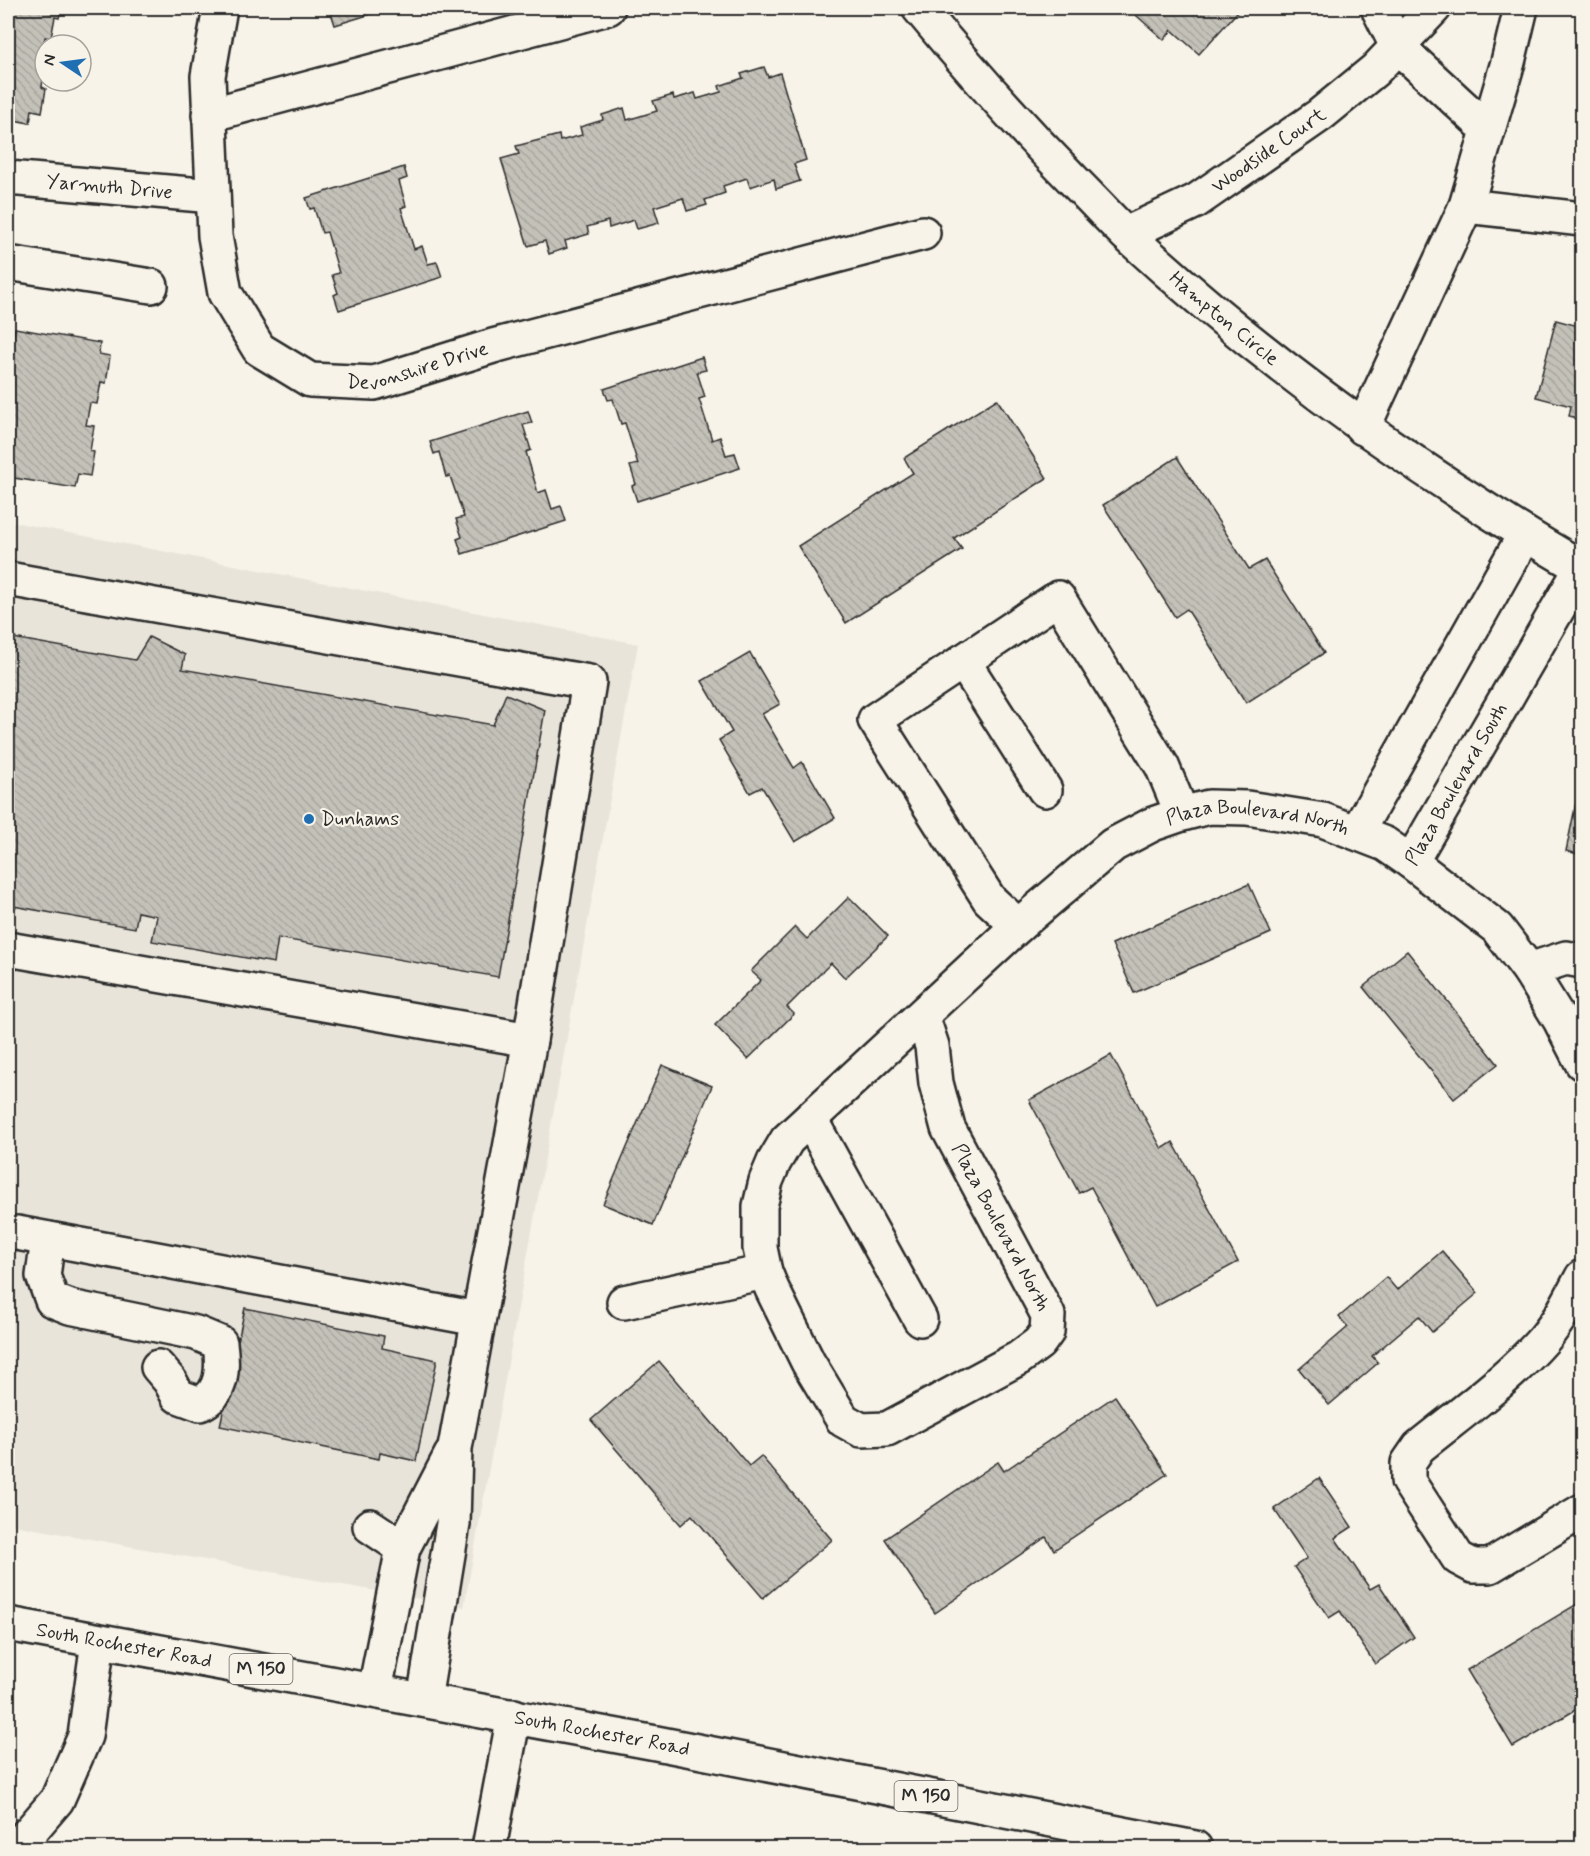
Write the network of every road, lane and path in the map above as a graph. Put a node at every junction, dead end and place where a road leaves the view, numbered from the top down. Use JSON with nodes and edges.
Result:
{"nodes":[{"id":1,"x":220,"y":8,"type":"edge"},
{"id":2,"x":608,"y":8,"type":"edge"},
{"id":3,"x":919,"y":8,"type":"edge"},
{"id":4,"x":1378,"y":8,"type":"edge"},
{"id":5,"x":1434,"y":8,"type":"edge"},
{"id":6,"x":1521,"y":8,"type":"edge"},
{"id":7,"x":531,"y":17,"type":"edge"},
{"id":8,"x":1397,"y":46,"type":"junction"},
{"id":9,"x":209,"y":115,"type":"junction"},
{"id":10,"x":1488,"y":130,"type":"junction"},
{"id":11,"x":8,"y":178,"type":"edge"},
{"id":12,"x":213,"y":196,"type":"junction"},
{"id":13,"x":1466,"y":206,"type":"junction"},
{"id":14,"x":1582,"y":219,"type":"edge"},
{"id":15,"x":923,"y":233,"type":"dead end"},
{"id":16,"x":1126,"y":234,"type":"junction"},
{"id":17,"x":8,"y":262,"type":"edge"},
{"id":18,"x":150,"y":286,"type":"dead end"},
{"id":19,"x":1363,"y":428,"type":"junction"},
{"id":20,"x":1525,"y":534,"type":"junction"},
{"id":21,"x":1582,"y":568,"type":"edge"},
{"id":22,"x":8,"y":579,"type":"edge"},
{"id":23,"x":963,"y":661,"type":"junction"},
{"id":24,"x":1045,"y":790,"type":"dead end"},
{"id":25,"x":1182,"y":814,"type":"junction"},
{"id":26,"x":1357,"y":832,"type":"junction"},
{"id":27,"x":1411,"y":862,"type":"junction"},
{"id":28,"x":1018,"y":926,"type":"junction"},
{"id":29,"x":8,"y":949,"type":"edge"},
{"id":30,"x":1582,"y":961,"type":"edge"},
{"id":31,"x":1529,"y":970,"type":"junction"},
{"id":32,"x":922,"y":1016,"type":"junction"},
{"id":33,"x":531,"y":1040,"type":"junction"},
{"id":34,"x":1582,"y":1063,"type":"edge"},
{"id":35,"x":810,"y":1119,"type":"junction"},
{"id":36,"x":765,"y":1272,"type":"junction"},
{"id":37,"x":1582,"y":1277,"type":"edge"},
{"id":38,"x":624,"y":1302,"type":"dead end"},
{"id":39,"x":478,"y":1319,"type":"junction"},
{"id":40,"x":920,"y":1319,"type":"dead end"},
{"id":41,"x":158,"y":1367,"type":"dead end"},
{"id":42,"x":455,"y":1448,"type":"junction"},
{"id":43,"x":1582,"y":1511,"type":"edge"},
{"id":44,"x":370,"y":1526,"type":"dead end"},
{"id":45,"x":403,"y":1548,"type":"junction"},
{"id":46,"x":8,"y":1624,"type":"edge"},
{"id":47,"x":98,"y":1641,"type":"junction"},
{"id":48,"x":375,"y":1690,"type":"junction"},
{"id":49,"x":424,"y":1700,"type":"junction"},
{"id":50,"x":514,"y":1716,"type":"junction"},
{"id":51,"x":16,"y":1848,"type":"edge"},
{"id":52,"x":489,"y":1848,"type":"edge"},
{"id":53,"x":1195,"y":1848,"type":"edge"}],
"edges":[{"from":1,"to":9,"type":"street","name":"Devonshire Drive"},
{"from":2,"to":7,"type":"street"},
{"from":3,"to":16,"type":"street","name":"Hampton Circle"},
{"from":4,"to":8,"type":"street"},
{"from":5,"to":8,"type":"street","name":"Woodside Court"},
{"from":6,"to":10,"type":"street"},
{"from":7,"to":9,"type":"street"},
{"from":8,"to":10,"type":"street"},
{"from":8,"to":16,"type":"street","name":"Woodside Court"},
{"from":9,"to":12,"type":"street","name":"Devonshire Drive"},
{"from":10,"to":13,"type":"street"},
{"from":11,"to":12,"type":"street","name":"Yarmuth Drive"},
{"from":12,"to":15,"type":"street","name":"Devonshire Drive"},
{"from":13,"to":14,"type":"street"},
{"from":13,"to":19,"type":"street"},
{"from":16,"to":19,"type":"street","name":"Hampton Circle"},
{"from":17,"to":18,"type":"street"},
{"from":19,"to":20,"type":"street","name":"Hampton Circle"},
{"from":20,"to":21,"type":"street","name":"Hampton Circle"},
{"from":20,"to":26,"type":"street","name":"Plaza Boulevard North"},
{"from":21,"to":27,"type":"street","name":"Plaza Boulevard South"},
{"from":22,"to":33,"type":"street"},
{"from":23,"to":24,"type":"street"},
{"from":23,"to":25,"type":"street"},
{"from":23,"to":28,"type":"street"},
{"from":25,"to":26,"type":"street","name":"Plaza Boulevard North"},
{"from":25,"to":28,"type":"street","name":"Plaza Boulevard North"},
{"from":26,"to":27,"type":"street"},
{"from":27,"to":31,"type":"street","name":"Plaza Boulevard South"},
{"from":28,"to":32,"type":"street","name":"Plaza Boulevard North"},
{"from":29,"to":33,"type":"street"},
{"from":30,"to":31,"type":"street"},
{"from":31,"to":34,"type":"street","name":"Plaza Boulevard South"},
{"from":32,"to":35,"type":"street","name":"Plaza Boulevard North"},
{"from":32,"to":36,"type":"street","name":"Plaza Boulevard North"},
{"from":33,"to":39,"type":"street"},
{"from":35,"to":36,"type":"street","name":"Plaza Boulevard North"},
{"from":35,"to":40,"type":"street"},
{"from":36,"to":38,"type":"street"},
{"from":37,"to":43,"type":"street"},
{"from":39,"to":41,"type":"street"},
{"from":39,"to":42,"type":"street"},
{"from":42,"to":45,"type":"street"},
{"from":42,"to":49,"type":"street"},
{"from":44,"to":45,"type":"street"},
{"from":45,"to":48,"type":"street"},
{"from":46,"to":47,"type":"street","name":"South Rochester Road","number":"M 150"},
{"from":47,"to":48,"type":"street","name":"South Rochester Road","number":"M 150"},
{"from":47,"to":51,"type":"street"},
{"from":48,"to":49,"type":"street","name":"South Rochester Road","number":"M 150"},
{"from":49,"to":50,"type":"street","name":"South Rochester Road","number":"M 150"},
{"from":50,"to":52,"type":"street"},
{"from":50,"to":53,"type":"street","name":"South Rochester Road","number":"M 150"}]}
